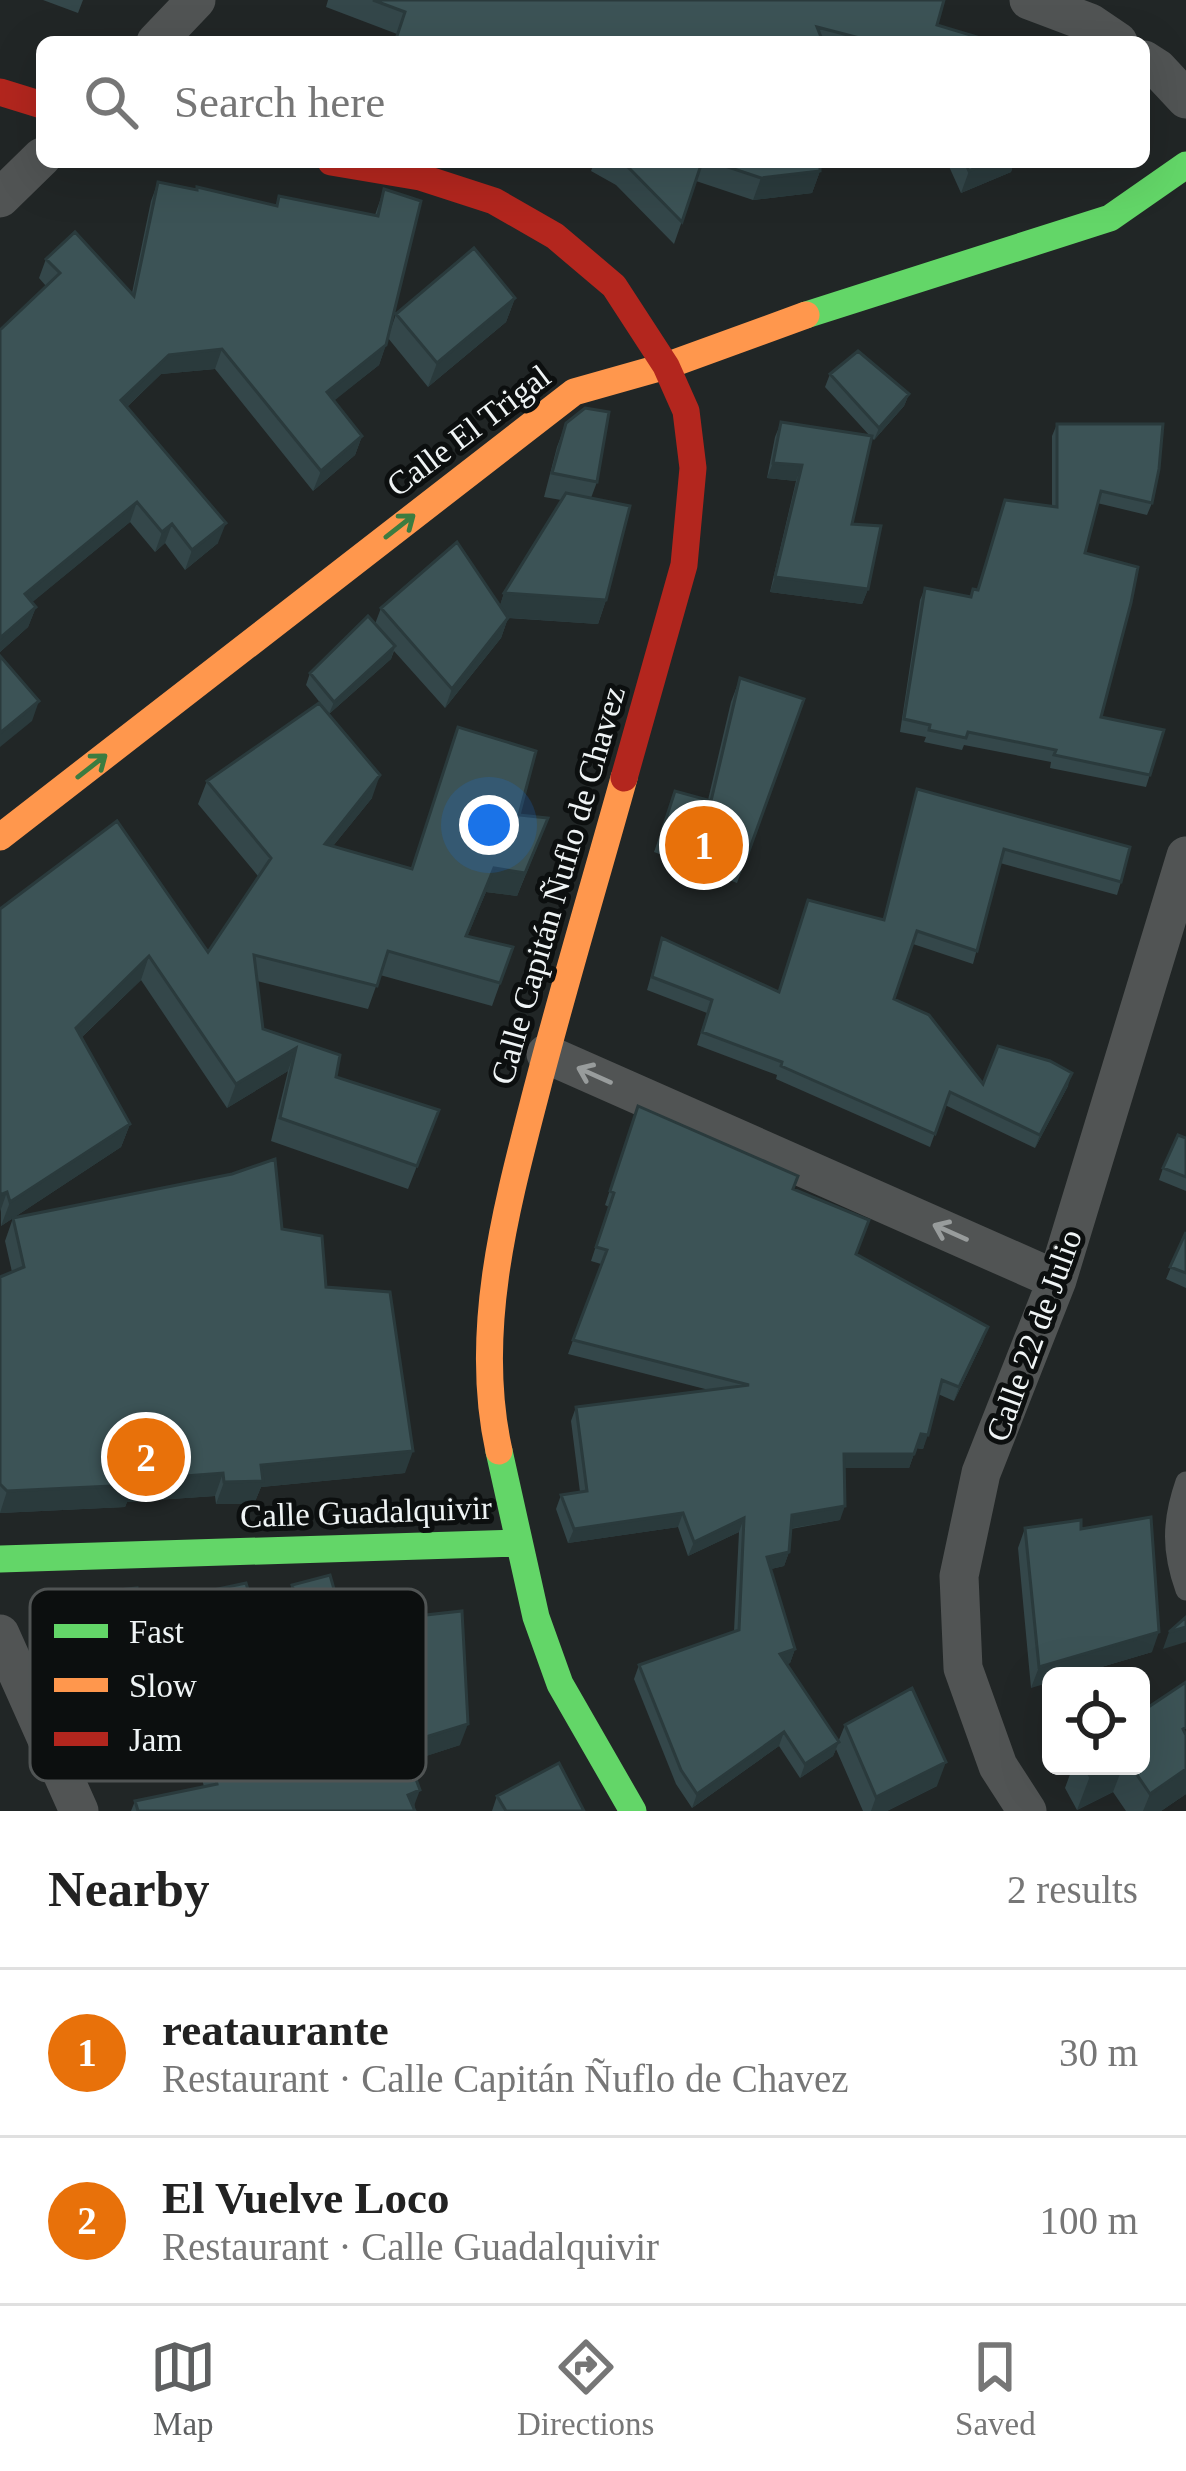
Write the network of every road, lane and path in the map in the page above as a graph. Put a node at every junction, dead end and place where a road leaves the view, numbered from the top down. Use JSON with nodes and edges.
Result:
{"nodes":[{"id":1,"x":196,"y":0,"type":"edge"},
{"id":2,"x":1029,"y":0,"type":"edge"},
{"id":3,"x":162,"y":36,"type":"edge"},
{"id":4,"x":1109,"y":36,"type":"edge"},
{"id":5,"x":1150,"y":64,"type":"edge"},
{"id":6,"x":0,"y":92,"type":"edge"},
{"id":7,"x":1186,"y":99,"type":"edge"},
{"id":8,"x":36,"y":103,"type":"edge"},
{"id":9,"x":36,"y":163,"type":"edge"},
{"id":10,"x":1186,"y":165,"type":"edge"},
{"id":11,"x":367,"y":168,"type":"edge"},
{"id":12,"x":0,"y":198,"type":"edge"},
{"id":13,"x":666,"y":366,"type":"junction"},
{"id":14,"x":0,"y":837,"type":"edge"},
{"id":15,"x":1186,"y":856,"type":"edge"},
{"id":16,"x":1174,"y":945,"type":"edge"},
{"id":17,"x":546,"y":1054,"type":"junction"},
{"id":18,"x":1058,"y":1280,"type":"junction"},
{"id":19,"x":1186,"y":1483,"type":"edge"},
{"id":20,"x":518,"y":1543,"type":"junction"},
{"id":21,"x":0,"y":1559,"type":"edge"},
{"id":22,"x":1186,"y":1591,"type":"edge"},
{"id":23,"x":0,"y":1634,"type":"edge"},
{"id":24,"x":30,"y":1701,"type":"edge"},
{"id":25,"x":66,"y":1781,"type":"edge"},
{"id":26,"x":79,"y":1811,"type":"edge"},
{"id":27,"x":633,"y":1811,"type":"edge"},
{"id":28,"x":1027,"y":1811,"type":"edge"}],
"edges":[{"from":1,"to":3,"type":"street"},
{"from":2,"to":4,"type":"street"},
{"from":5,"to":7,"type":"street"},
{"from":6,"to":8,"type":"street"},
{"from":9,"to":12,"type":"street"},
{"from":10,"to":13,"type":"street","name":"Calle El Trigal"},
{"from":11,"to":13,"type":"street","name":"Calle Capitán Ñuflo de Chavez"},
{"from":14,"to":13,"type":"street","name":"Calle El Trigal","one_way":true},
{"from":13,"to":17,"type":"street","name":"Calle Capitán Ñuflo de Chavez"},
{"from":15,"to":16,"type":"street","name":"Calle 22 de Julio"},
{"from":16,"to":18,"type":"street","name":"Calle 22 de Julio"},
{"from":18,"to":17,"type":"street","one_way":true},
{"from":17,"to":20,"type":"street","name":"Calle Capitán Ñuflo de Chavez"},
{"from":18,"to":28,"type":"street","name":"Calle 22 de Julio"},
{"from":19,"to":22,"type":"lane"},
{"from":20,"to":21,"type":"street","name":"Calle Guadalquivir"},
{"from":20,"to":27,"type":"street","name":"Calle Capitán Ñuflo de Chavez"},
{"from":23,"to":24,"type":"street"},
{"from":25,"to":26,"type":"street"}]}
